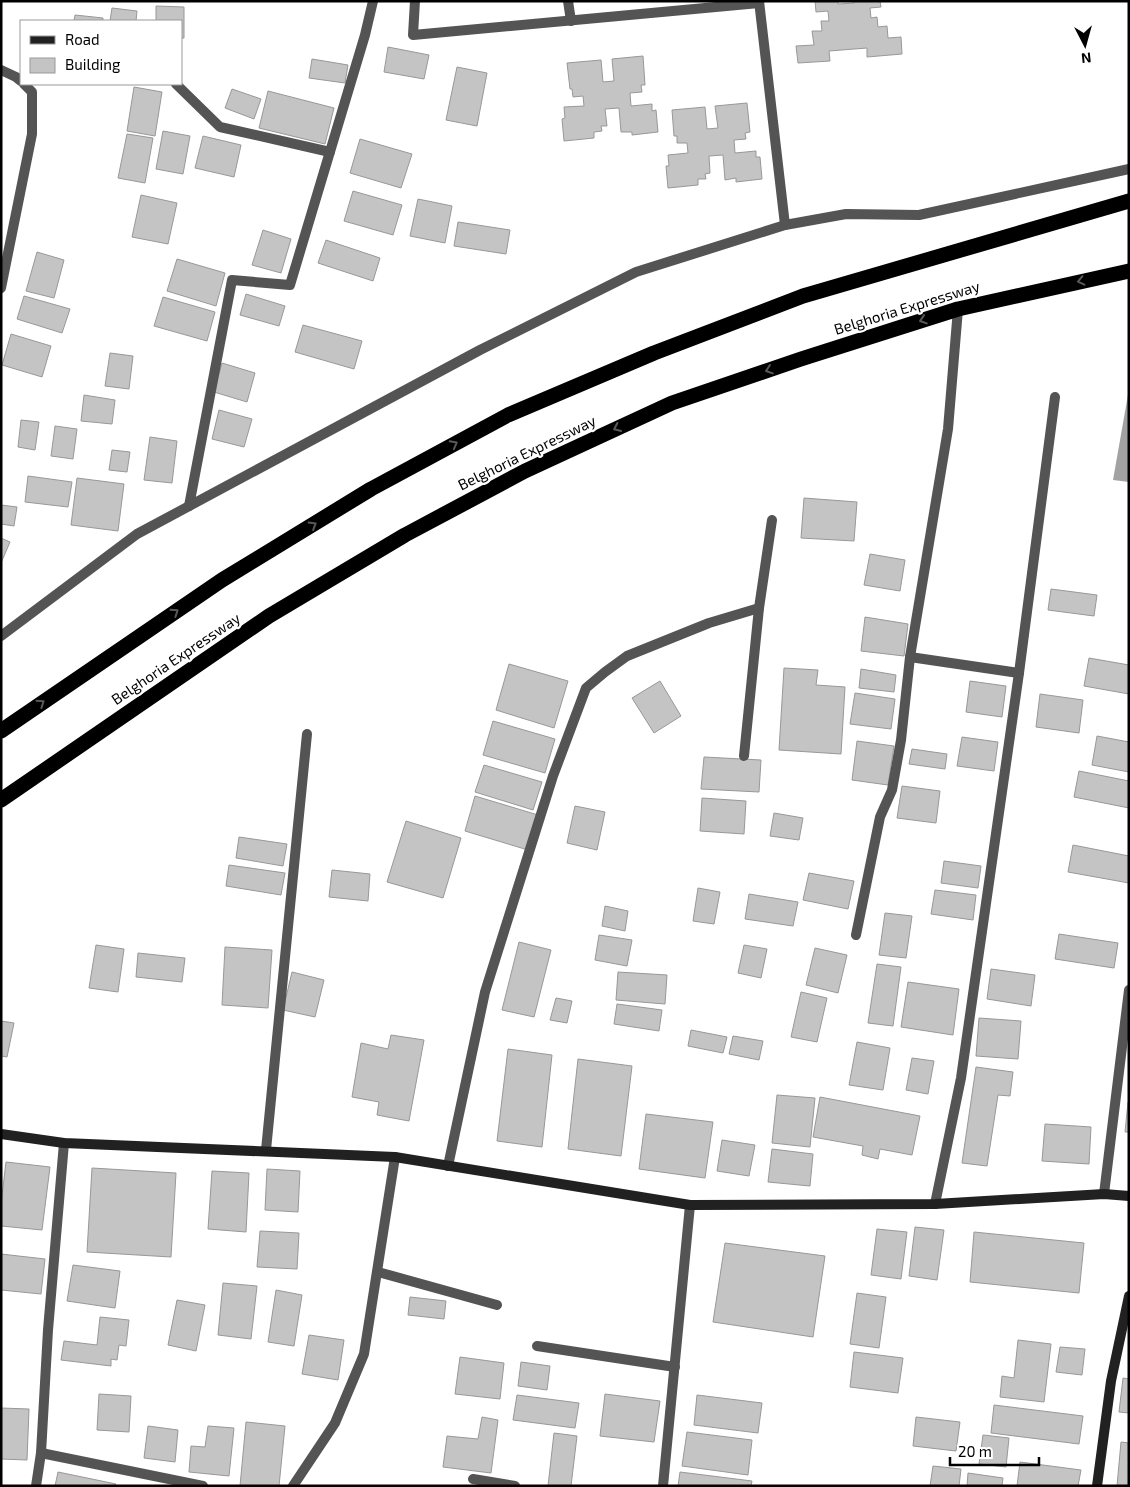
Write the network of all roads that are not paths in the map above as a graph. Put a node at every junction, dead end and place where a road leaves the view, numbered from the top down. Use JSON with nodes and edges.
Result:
{"nodes":[{"id":1,"x":373,"y":1,"type":"edge"},
{"id":2,"x":414,"y":1,"type":"edge"},
{"id":3,"x":568,"y":1,"type":"edge"},
{"id":4,"x":759,"y":2,"type":"edge"},
{"id":5,"x":571,"y":21,"type":"junction"},
{"id":6,"x":1,"y":70,"type":"edge"},
{"id":7,"x":20,"y":79,"type":"edge"},
{"id":8,"x":26,"y":85,"type":"edge"},
{"id":9,"x":177,"y":85,"type":"edge"},
{"id":10,"x":330,"y":152,"type":"junction"},
{"id":11,"x":1129,"y":169,"type":"edge"},
{"id":12,"x":1129,"y":201,"type":"edge"},
{"id":13,"x":785,"y":225,"type":"junction"},
{"id":14,"x":1129,"y":271,"type":"edge"},
{"id":15,"x":1,"y":288,"type":"edge"},
{"id":16,"x":958,"y":309,"type":"junction"},
{"id":17,"x":1054,"y":397,"type":"dead end"},
{"id":18,"x":189,"y":506,"type":"junction"},
{"id":19,"x":772,"y":520,"type":"dead end"},
{"id":20,"x":759,"y":608,"type":"junction"},
{"id":21,"x":1,"y":636,"type":"edge"},
{"id":22,"x":910,"y":657,"type":"junction"},
{"id":23,"x":1019,"y":673,"type":"junction"},
{"id":24,"x":1,"y":731,"type":"edge"},
{"id":25,"x":307,"y":734,"type":"dead end"},
{"id":26,"x":744,"y":756,"type":"dead end"},
{"id":27,"x":1,"y":800,"type":"edge"},
{"id":28,"x":856,"y":935,"type":"dead end"},
{"id":29,"x":1129,"y":990,"type":"edge"},
{"id":30,"x":1,"y":1134,"type":"edge"},
{"id":31,"x":64,"y":1143,"type":"junction"},
{"id":32,"x":266,"y":1150,"type":"junction"},
{"id":33,"x":395,"y":1157,"type":"junction"},
{"id":34,"x":448,"y":1166,"type":"junction"},
{"id":35,"x":1104,"y":1194,"type":"junction"},
{"id":36,"x":1129,"y":1196,"type":"edge"},
{"id":37,"x":935,"y":1204,"type":"junction"},
{"id":38,"x":690,"y":1205,"type":"junction"},
{"id":39,"x":378,"y":1272,"type":"junction"},
{"id":40,"x":1129,"y":1296,"type":"edge"},
{"id":41,"x":497,"y":1305,"type":"dead end"},
{"id":42,"x":537,"y":1346,"type":"dead end"},
{"id":43,"x":674,"y":1367,"type":"junction"},
{"id":44,"x":41,"y":1453,"type":"junction"},
{"id":45,"x":473,"y":1479,"type":"dead end"},
{"id":46,"x":36,"y":1486,"type":"edge"},
{"id":47,"x":203,"y":1486,"type":"edge"},
{"id":48,"x":293,"y":1486,"type":"edge"},
{"id":49,"x":515,"y":1486,"type":"edge"},
{"id":50,"x":663,"y":1486,"type":"edge"},
{"id":51,"x":1097,"y":1486,"type":"edge"}],
"edges":[{"from":1,"to":10,"type":"street"},
{"from":2,"to":5,"type":"street"},
{"from":3,"to":5,"type":"street"},
{"from":4,"to":5,"type":"street"},
{"from":4,"to":13,"type":"street"},
{"from":6,"to":7,"type":"street"},
{"from":8,"to":15,"type":"street"},
{"from":9,"to":10,"type":"street"},
{"from":10,"to":18,"type":"street"},
{"from":11,"to":13,"type":"street"},
{"from":24,"to":12,"type":"highway","one_way":true},
{"from":13,"to":18,"type":"street"},
{"from":14,"to":16,"type":"highway","name":"Belghoria Expressway","one_way":true},
{"from":16,"to":22,"type":"street"},
{"from":16,"to":27,"type":"highway","name":"Belghoria Expressway","one_way":true},
{"from":17,"to":23,"type":"street"},
{"from":18,"to":21,"type":"street"},
{"from":19,"to":20,"type":"street"},
{"from":20,"to":26,"type":"street"},
{"from":20,"to":34,"type":"street"},
{"from":22,"to":23,"type":"street"},
{"from":22,"to":28,"type":"street"},
{"from":23,"to":37,"type":"street"},
{"from":25,"to":32,"type":"street"},
{"from":29,"to":35,"type":"street"},
{"from":30,"to":31,"type":"street"},
{"from":31,"to":32,"type":"street"},
{"from":31,"to":44,"type":"street"},
{"from":32,"to":33,"type":"street"},
{"from":33,"to":34,"type":"street"},
{"from":33,"to":39,"type":"street"},
{"from":34,"to":38,"type":"street"},
{"from":35,"to":36,"type":"street"},
{"from":35,"to":37,"type":"street"},
{"from":37,"to":38,"type":"street"},
{"from":38,"to":43,"type":"street"},
{"from":39,"to":41,"type":"street"},
{"from":39,"to":48,"type":"street"},
{"from":40,"to":51,"type":"street"},
{"from":42,"to":43,"type":"street"},
{"from":43,"to":50,"type":"street"},
{"from":44,"to":46,"type":"street"},
{"from":44,"to":47,"type":"street"},
{"from":45,"to":49,"type":"street"}]}
